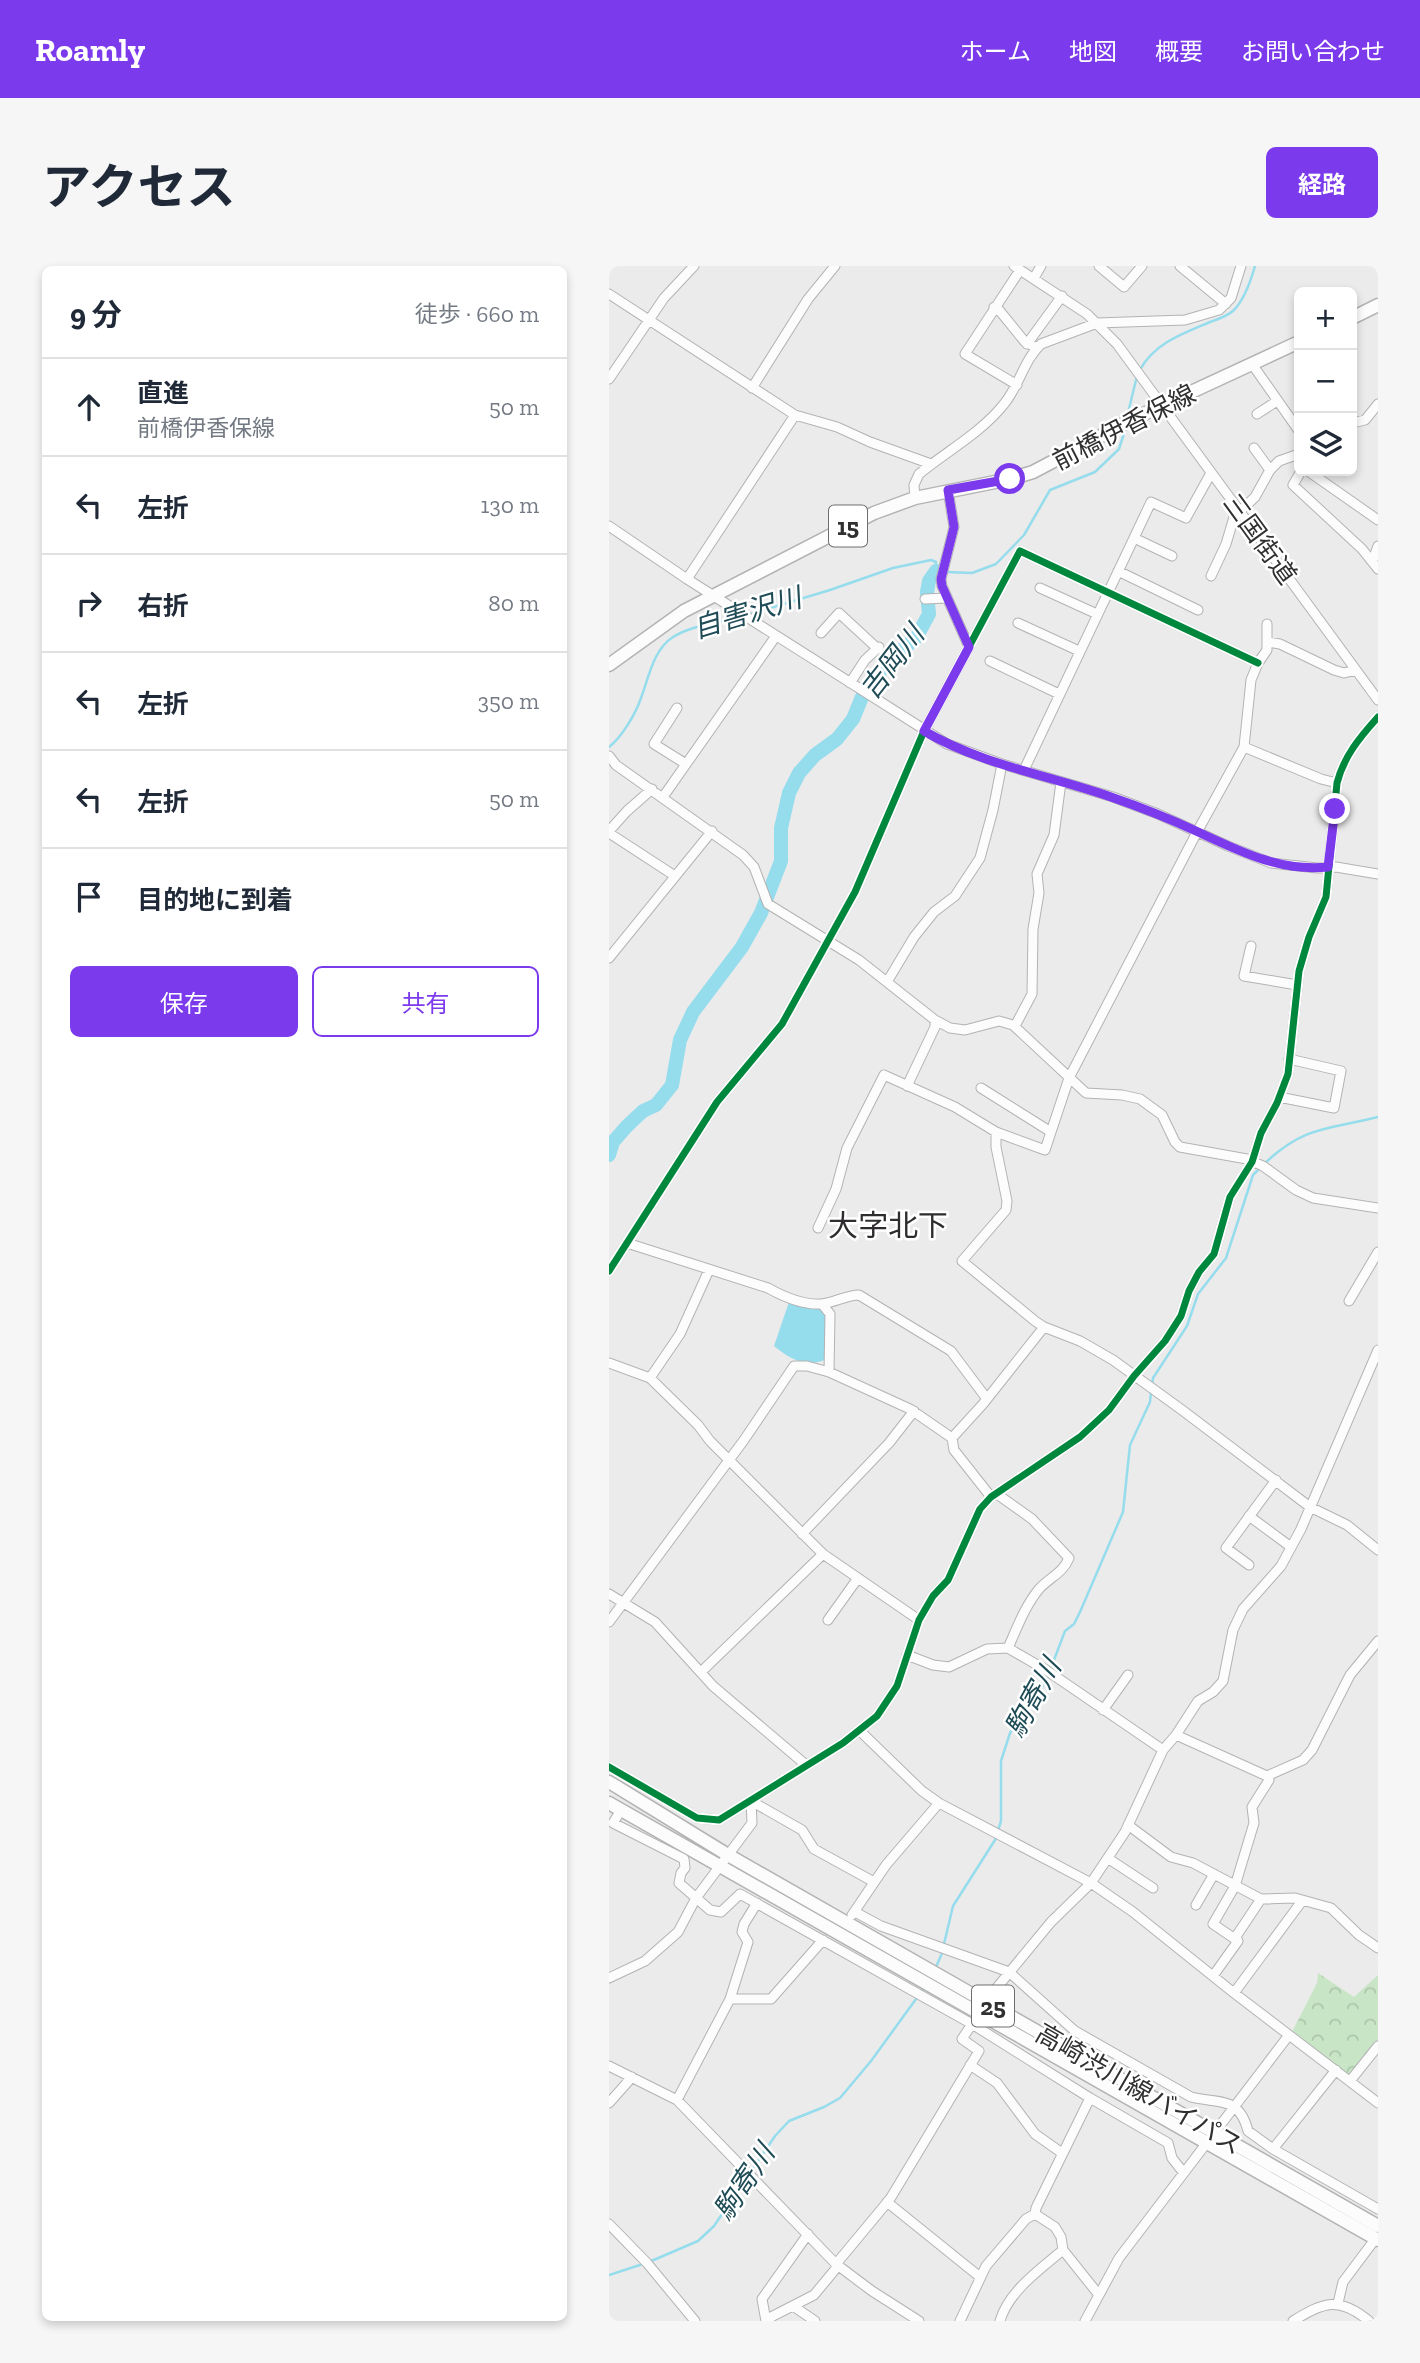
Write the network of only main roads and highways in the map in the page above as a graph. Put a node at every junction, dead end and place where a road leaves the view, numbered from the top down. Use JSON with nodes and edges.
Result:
{"nodes":[{"id":1,"x":1378,"y":305,"type":"edge"},
{"id":2,"x":1357,"y":316,"type":"edge"},
{"id":3,"x":1294,"y":344,"type":"edge"},
{"id":4,"x":609,"y":665,"type":"edge"},
{"id":5,"x":609,"y":1782,"type":"edge"},
{"id":6,"x":609,"y":1803,"type":"edge"},
{"id":7,"x":1377,"y":2235,"type":"edge"}],
"edges":[{"from":1,"to":2,"type":"main road"},
{"from":3,"to":4,"type":"main road","name":"前橋伊香保線","number":"15"},
{"from":5,"to":7,"type":"main road","name":"高崎渋川線バイパス","number":"25"},
{"from":6,"to":7,"type":"main road","name":"高崎渋川線バイパス","number":"25"}]}
